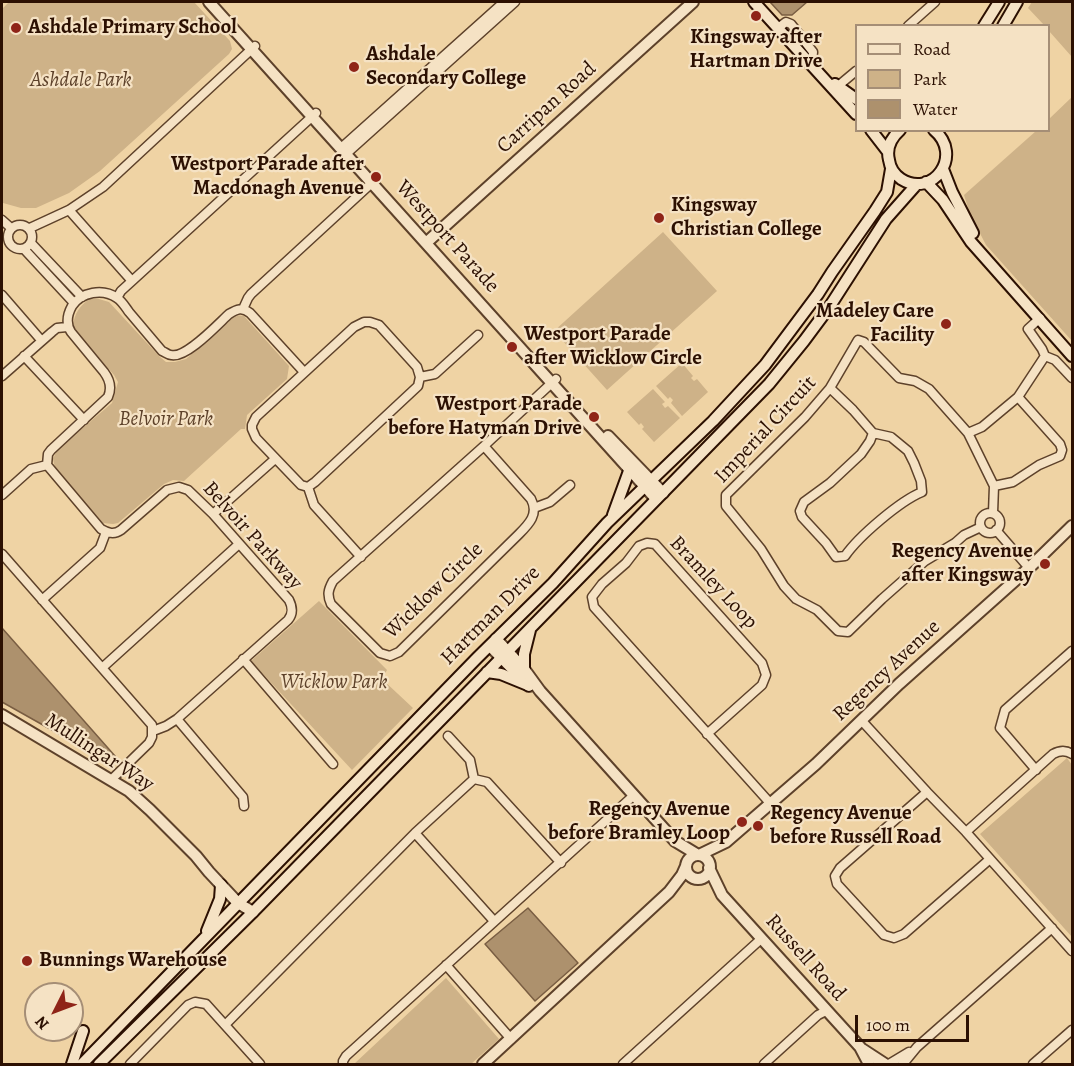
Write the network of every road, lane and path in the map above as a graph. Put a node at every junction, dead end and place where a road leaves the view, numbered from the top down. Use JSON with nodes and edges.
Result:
{"nodes":[{"id":1,"x":209,"y":2,"type":"edge"},
{"id":2,"x":216,"y":2,"type":"edge"},
{"id":3,"x":504,"y":2,"type":"edge"},
{"id":4,"x":514,"y":2,"type":"edge"},
{"id":5,"x":683,"y":2,"type":"edge"},
{"id":6,"x":693,"y":2,"type":"edge"},
{"id":7,"x":754,"y":2,"type":"edge"},
{"id":8,"x":935,"y":2,"type":"edge"},
{"id":9,"x":999,"y":2,"type":"edge"},
{"id":10,"x":1017,"y":2,"type":"edge"},
{"id":11,"x":910,"y":24,"type":"edge"},
{"id":12,"x":985,"y":24,"type":"edge"},
{"id":13,"x":1004,"y":24,"type":"edge"},
{"id":14,"x":657,"y":30,"type":"junction"},
{"id":15,"x":254,"y":48,"type":"junction"},
{"id":16,"x":812,"y":64,"type":"junction"},
{"id":17,"x":855,"y":71,"type":"edge"},
{"id":18,"x":838,"y":86,"type":"junction"},
{"id":19,"x":855,"y":98,"type":"edge"},
{"id":20,"x":855,"y":113,"type":"edge"},
{"id":21,"x":314,"y":115,"type":"junction"},
{"id":22,"x":873,"y":132,"type":"edge"},
{"id":23,"x":898,"y":132,"type":"edge"},
{"id":24,"x":944,"y":136,"type":"edge"},
{"id":25,"x":345,"y":149,"type":"junction"},
{"id":26,"x":888,"y":152,"type":"junction"},
{"id":27,"x":943,"y":168,"type":"junction"},
{"id":28,"x":891,"y":169,"type":"junction"},
{"id":29,"x":373,"y":181,"type":"junction"},
{"id":30,"x":922,"y":183,"type":"junction"},
{"id":31,"x":69,"y":210,"type":"junction"},
{"id":32,"x":2,"y":220,"type":"edge"},
{"id":33,"x":11,"y":228,"type":"junction"},
{"id":34,"x":30,"y":228,"type":"junction"},
{"id":35,"x":426,"y":238,"type":"junction"},
{"id":36,"x":28,"y":246,"type":"junction"},
{"id":37,"x":987,"y":258,"type":"junction"},
{"id":38,"x":132,"y":281,"type":"junction"},
{"id":39,"x":2,"y":296,"type":"edge"},
{"id":40,"x":82,"y":297,"type":"junction"},
{"id":41,"x":117,"y":298,"type":"junction"},
{"id":42,"x":74,"y":303,"type":"junction"},
{"id":43,"x":243,"y":309,"type":"junction"},
{"id":44,"x":1040,"y":318,"type":"junction"},
{"id":45,"x":67,"y":327,"type":"junction"},
{"id":46,"x":478,"y":335,"type":"dead end"},
{"id":47,"x":41,"y":340,"type":"junction"},
{"id":48,"x":24,"y":356,"type":"junction"},
{"id":49,"x":1045,"y":356,"type":"junction"},
{"id":50,"x":1072,"y":356,"type":"edge"},
{"id":51,"x":304,"y":372,"type":"junction"},
{"id":52,"x":2,"y":376,"type":"edge"},
{"id":53,"x":420,"y":377,"type":"junction"},
{"id":54,"x":1072,"y":378,"type":"edge"},
{"id":55,"x":553,"y":381,"type":"junction"},
{"id":56,"x":830,"y":388,"type":"junction"},
{"id":57,"x":1018,"y":397,"type":"junction"},
{"id":58,"x":84,"y":420,"type":"junction"},
{"id":59,"x":873,"y":433,"type":"junction"},
{"id":60,"x":968,"y":433,"type":"junction"},
{"id":61,"x":484,"y":446,"type":"junction"},
{"id":62,"x":275,"y":459,"type":"junction"},
{"id":63,"x":47,"y":465,"type":"junction"},
{"id":64,"x":629,"y":471,"type":"junction"},
{"id":65,"x":648,"y":484,"type":"junction"},
{"id":66,"x":570,"y":485,"type":"dead end"},
{"id":67,"x":994,"y":486,"type":"junction"},
{"id":68,"x":308,"y":487,"type":"junction"},
{"id":69,"x":2,"y":495,"type":"edge"},
{"id":70,"x":659,"y":496,"type":"junction"},
{"id":71,"x":534,"y":508,"type":"junction"},
{"id":72,"x":993,"y":513,"type":"junction"},
{"id":73,"x":213,"y":514,"type":"junction"},
{"id":74,"x":612,"y":518,"type":"junction"},
{"id":75,"x":1072,"y":526,"type":"edge"},
{"id":76,"x":981,"y":527,"type":"junction"},
{"id":77,"x":996,"y":530,"type":"junction"},
{"id":78,"x":106,"y":532,"type":"junction"},
{"id":79,"x":239,"y":544,"type":"junction"},
{"id":80,"x":2,"y":554,"type":"edge"},
{"id":81,"x":361,"y":556,"type":"junction"},
{"id":82,"x":1029,"y":568,"type":"junction"},
{"id":83,"x":42,"y":600,"type":"junction"},
{"id":84,"x":530,"y":630,"type":"junction"},
{"id":85,"x":493,"y":643,"type":"junction"},
{"id":86,"x":1072,"y":651,"type":"edge"},
{"id":87,"x":505,"y":655,"type":"junction"},
{"id":88,"x":243,"y":660,"type":"junction"},
{"id":89,"x":102,"y":668,"type":"junction"},
{"id":90,"x":524,"y":669,"type":"junction"},
{"id":91,"x":487,"y":672,"type":"junction"},
{"id":92,"x":528,"y":685,"type":"junction"},
{"id":93,"x":540,"y":691,"type":"junction"},
{"id":94,"x":2,"y":715,"type":"edge"},
{"id":95,"x":177,"y":719,"type":"junction"},
{"id":96,"x":862,"y":721,"type":"junction"},
{"id":97,"x":153,"y":731,"type":"junction"},
{"id":98,"x":707,"y":734,"type":"junction"},
{"id":99,"x":448,"y":735,"type":"dead end"},
{"id":100,"x":1072,"y":754,"type":"edge"},
{"id":101,"x":333,"y":764,"type":"dead end"},
{"id":102,"x":1036,"y":770,"type":"junction"},
{"id":103,"x":474,"y":779,"type":"junction"},
{"id":104,"x":111,"y":780,"type":"junction"},
{"id":105,"x":927,"y":792,"type":"junction"},
{"id":106,"x":633,"y":796,"type":"junction"},
{"id":107,"x":770,"y":803,"type":"junction"},
{"id":108,"x":244,"y":806,"type":"dead end"},
{"id":109,"x":966,"y":832,"type":"junction"},
{"id":110,"x":415,"y":833,"type":"junction"},
{"id":111,"x":675,"y":841,"type":"junction"},
{"id":112,"x":726,"y":843,"type":"junction"},
{"id":113,"x":699,"y":855,"type":"junction"},
{"id":114,"x":196,"y":856,"type":"junction"},
{"id":115,"x":990,"y":859,"type":"junction"},
{"id":116,"x":561,"y":863,"type":"junction"},
{"id":117,"x":686,"y":865,"type":"junction"},
{"id":118,"x":709,"y":867,"type":"junction"},
{"id":119,"x":698,"y":878,"type":"junction"},
{"id":120,"x":221,"y":885,"type":"junction"},
{"id":121,"x":669,"y":892,"type":"junction"},
{"id":122,"x":722,"y":895,"type":"junction"},
{"id":123,"x":241,"y":900,"type":"junction"},
{"id":124,"x":253,"y":912,"type":"junction"},
{"id":125,"x":494,"y":921,"type":"junction"},
{"id":126,"x":1052,"y":928,"type":"junction"},
{"id":127,"x":205,"y":937,"type":"junction"},
{"id":128,"x":761,"y":939,"type":"junction"},
{"id":129,"x":1072,"y":951,"type":"edge"},
{"id":130,"x":446,"y":965,"type":"junction"},
{"id":131,"x":826,"y":1011,"type":"junction"},
{"id":132,"x":225,"y":1025,"type":"junction"},
{"id":133,"x":1072,"y":1030,"type":"edge"},
{"id":134,"x":511,"y":1039,"type":"junction"},
{"id":135,"x":79,"y":1042,"type":"edge"},
{"id":136,"x":860,"y":1047,"type":"junction"},
{"id":137,"x":917,"y":1047,"type":"junction"},
{"id":138,"x":343,"y":1063,"type":"edge"},
{"id":139,"x":886,"y":1064,"type":"edge"},
{"id":140,"x":72,"y":1065,"type":"edge"},
{"id":141,"x":82,"y":1065,"type":"edge"},
{"id":142,"x":99,"y":1065,"type":"edge"},
{"id":143,"x":130,"y":1065,"type":"edge"},
{"id":144,"x":260,"y":1065,"type":"edge"},
{"id":145,"x":483,"y":1065,"type":"edge"},
{"id":146,"x":623,"y":1065,"type":"edge"},
{"id":147,"x":764,"y":1065,"type":"edge"},
{"id":148,"x":869,"y":1065,"type":"edge"},
{"id":149,"x":903,"y":1065,"type":"edge"},
{"id":150,"x":1033,"y":1065,"type":"edge"}],
"edges":[{"from":1,"to":15,"type":"main road","name":"Westport Parade"},
{"from":2,"to":15,"type":"main road","name":"Westport Parade"},
{"from":3,"to":25,"type":"street"},
{"from":4,"to":25,"type":"street"},
{"from":5,"to":14,"type":"main road","name":"Carripan Road"},
{"from":6,"to":14,"type":"main road","name":"Carripan Road"},
{"from":7,"to":16,"type":"main road"},
{"from":8,"to":11,"type":"street"},
{"from":9,"to":12,"type":"main road"},
{"from":10,"to":13,"type":"main road"},
{"from":14,"to":35,"type":"main road","name":"Carripan Road"},
{"from":15,"to":21,"type":"main road","name":"Westport Parade"},
{"from":15,"to":31,"type":"street"},
{"from":16,"to":18,"type":"main road"},
{"from":16,"to":20,"type":"main road"},
{"from":17,"to":18,"type":"street"},
{"from":18,"to":19,"type":"main road"},
{"from":21,"to":25,"type":"main road","name":"Westport Parade"},
{"from":21,"to":38,"type":"street"},
{"from":22,"to":26,"type":"main road"},
{"from":23,"to":26,"type":"main road"},
{"from":24,"to":27,"type":"main road"},
{"from":25,"to":29,"type":"main road","name":"Westport Parade"},
{"from":26,"to":28,"type":"main road"},
{"from":27,"to":30,"type":"main road","name":"Hartman Drive"},
{"from":27,"to":37,"type":"main road"},
{"from":28,"to":30,"type":"main road"},
{"from":28,"to":65,"type":"main road","name":"Hartman Drive"},
{"from":29,"to":35,"type":"main road","name":"Westport Parade"},
{"from":29,"to":43,"type":"street"},
{"from":30,"to":37,"type":"main road"},
{"from":30,"to":70,"type":"main road","name":"Hartman Drive"},
{"from":31,"to":34,"type":"street"},
{"from":31,"to":38,"type":"street"},
{"from":32,"to":33,"type":"street"},
{"from":33,"to":34,"type":"street"},
{"from":33,"to":36,"type":"street"},
{"from":34,"to":36,"type":"street"},
{"from":35,"to":55,"type":"main road","name":"Westport Parade"},
{"from":36,"to":40,"type":"street"},
{"from":36,"to":42,"type":"street"},
{"from":37,"to":44,"type":"main road"},
{"from":38,"to":41,"type":"street"},
{"from":39,"to":47,"type":"street"},
{"from":40,"to":41,"type":"street"},
{"from":40,"to":42,"type":"street"},
{"from":41,"to":43,"type":"street"},
{"from":42,"to":45,"type":"street"},
{"from":43,"to":51,"type":"street"},
{"from":44,"to":49,"type":"street"},
{"from":44,"to":50,"type":"main road"},
{"from":45,"to":47,"type":"street"},
{"from":45,"to":58,"type":"street"},
{"from":46,"to":53,"type":"street"},
{"from":47,"to":48,"type":"street"},
{"from":48,"to":52,"type":"street"},
{"from":48,"to":58,"type":"street"},
{"from":49,"to":54,"type":"street"},
{"from":49,"to":57,"type":"street"},
{"from":51,"to":53,"type":"street"},
{"from":51,"to":62,"type":"street"},
{"from":53,"to":68,"type":"street"},
{"from":55,"to":61,"type":"street","name":"Wicklow Circle"},
{"from":55,"to":64,"type":"main road","name":"Westport Parade"},
{"from":55,"to":65,"type":"main road","name":"Westport Parade"},
{"from":56,"to":59,"type":"street"},
{"from":56,"to":60,"type":"street","name":"Imperial Circuit"},
{"from":56,"to":76,"type":"street","name":"Imperial Circuit"},
{"from":57,"to":60,"type":"street"},
{"from":57,"to":67,"type":"street"},
{"from":58,"to":63,"type":"street"},
{"from":59,"to":59,"type":"street"},
{"from":60,"to":67,"type":"street","name":"Imperial Circuit"},
{"from":61,"to":71,"type":"street"},
{"from":61,"to":81,"type":"street","name":"Wicklow Circle"},
{"from":62,"to":68,"type":"street"},
{"from":62,"to":73,"type":"street"},
{"from":63,"to":69,"type":"street"},
{"from":63,"to":78,"type":"street"},
{"from":64,"to":65,"type":"main road","name":"Westport Parade"},
{"from":64,"to":74,"type":"main road"},
{"from":65,"to":70,"type":"main road","name":"Westport Parade"},
{"from":65,"to":74,"type":"main road","name":"Hartman Drive"},
{"from":66,"to":71,"type":"street"},
{"from":67,"to":72,"type":"street","name":"Imperial Circuit"},
{"from":68,"to":81,"type":"street"},
{"from":70,"to":84,"type":"main road","name":"Hartman Drive"},
{"from":71,"to":81,"type":"street","name":"Wicklow Circle"},
{"from":72,"to":76,"type":"street","name":"Imperial Circuit"},
{"from":72,"to":77,"type":"street","name":"Imperial Circuit"},
{"from":73,"to":78,"type":"street","name":"Belvoir Parkway"},
{"from":73,"to":79,"type":"street","name":"Belvoir Parkway"},
{"from":74,"to":85,"type":"main road","name":"Hartman Drive"},
{"from":75,"to":82,"type":"main road","name":"Regency Avenue"},
{"from":76,"to":77,"type":"street"},
{"from":77,"to":82,"type":"street"},
{"from":78,"to":83,"type":"street"},
{"from":79,"to":88,"type":"street","name":"Belvoir Parkway"},
{"from":79,"to":89,"type":"street"},
{"from":80,"to":83,"type":"street"},
{"from":82,"to":96,"type":"main road","name":"Regency Avenue"},
{"from":83,"to":89,"type":"street"},
{"from":84,"to":87,"type":"main road","name":"Hartman Drive"},
{"from":84,"to":90,"type":"main road"},
{"from":85,"to":87,"type":"main road"},
{"from":85,"to":123,"type":"main road","name":"Hartman Drive"},
{"from":86,"to":102,"type":"street"},
{"from":87,"to":90,"type":"main road"},
{"from":87,"to":91,"type":"main road","name":"Hartman Drive"},
{"from":87,"to":92,"type":"main road"},
{"from":88,"to":95,"type":"street","name":"Belvoir Parkway"},
{"from":88,"to":101,"type":"street"},
{"from":89,"to":97,"type":"street"},
{"from":90,"to":93,"type":"main road"},
{"from":91,"to":92,"type":"main road"},
{"from":91,"to":124,"type":"main road","name":"Hartman Drive"},
{"from":92,"to":93,"type":"main road"},
{"from":93,"to":106,"type":"main road"},
{"from":94,"to":104,"type":"main road","name":"Mullingar Way"},
{"from":95,"to":97,"type":"street","name":"Belvoir Parkway"},
{"from":95,"to":108,"type":"street"},
{"from":96,"to":105,"type":"street"},
{"from":96,"to":107,"type":"main road","name":"Regency Avenue"},
{"from":97,"to":104,"type":"street"},
{"from":98,"to":98,"type":"street","name":"Bramley Loop"},
{"from":98,"to":107,"type":"street","name":"Bramley Loop"},
{"from":99,"to":103,"type":"street"},
{"from":100,"to":102,"type":"street"},
{"from":102,"to":109,"type":"street"},
{"from":103,"to":110,"type":"street"},
{"from":103,"to":116,"type":"street"},
{"from":104,"to":114,"type":"main road","name":"Mullingar Way"},
{"from":105,"to":109,"type":"street"},
{"from":105,"to":115,"type":"street"},
{"from":106,"to":111,"type":"main road"},
{"from":106,"to":116,"type":"street"},
{"from":107,"to":112,"type":"main road","name":"Regency Avenue"},
{"from":109,"to":115,"type":"street"},
{"from":110,"to":125,"type":"street"},
{"from":110,"to":132,"type":"street"},
{"from":111,"to":113,"type":"main road"},
{"from":111,"to":117,"type":"main road"},
{"from":112,"to":113,"type":"main road","name":"Regency Avenue"},
{"from":112,"to":118,"type":"main road","name":"Regency Avenue"},
{"from":113,"to":117,"type":"main road"},
{"from":113,"to":118,"type":"main road"},
{"from":114,"to":120,"type":"main road","name":"Mullingar Way"},
{"from":114,"to":123,"type":"main road","name":"Mullingar Way"},
{"from":115,"to":126,"type":"street"},
{"from":116,"to":125,"type":"street"},
{"from":117,"to":119,"type":"main road"},
{"from":117,"to":121,"type":"main road"},
{"from":118,"to":119,"type":"main road"},
{"from":118,"to":122,"type":"main road","name":"Russell Road"},
{"from":119,"to":121,"type":"main road"},
{"from":119,"to":122,"type":"main road","name":"Russell Road"},
{"from":120,"to":123,"type":"main road","name":"Mullingar Way"},
{"from":120,"to":127,"type":"main road"},
{"from":121,"to":134,"type":"main road"},
{"from":122,"to":128,"type":"main road","name":"Russell Road"},
{"from":123,"to":124,"type":"main road","name":"Mullingar Way"},
{"from":123,"to":127,"type":"main road","name":"Hartman Drive"},
{"from":124,"to":142,"type":"main road","name":"Hartman Drive"},
{"from":125,"to":130,"type":"street"},
{"from":126,"to":129,"type":"street"},
{"from":126,"to":137,"type":"street"},
{"from":127,"to":141,"type":"main road","name":"Hartman Drive"},
{"from":128,"to":131,"type":"main road","name":"Russell Road"},
{"from":128,"to":146,"type":"street"},
{"from":130,"to":134,"type":"street"},
{"from":130,"to":138,"type":"street"},
{"from":131,"to":136,"type":"main road","name":"Russell Road"},
{"from":131,"to":147,"type":"street"},
{"from":132,"to":143,"type":"street"},
{"from":132,"to":144,"type":"street"},
{"from":133,"to":150,"type":"street"},
{"from":134,"to":145,"type":"main road"},
{"from":135,"to":140,"type":"main road"},
{"from":136,"to":139,"type":"main road","name":"Russell Road"},
{"from":136,"to":148,"type":"main road","name":"Russell Road"},
{"from":137,"to":139,"type":"street"},
{"from":137,"to":149,"type":"street"}]}
